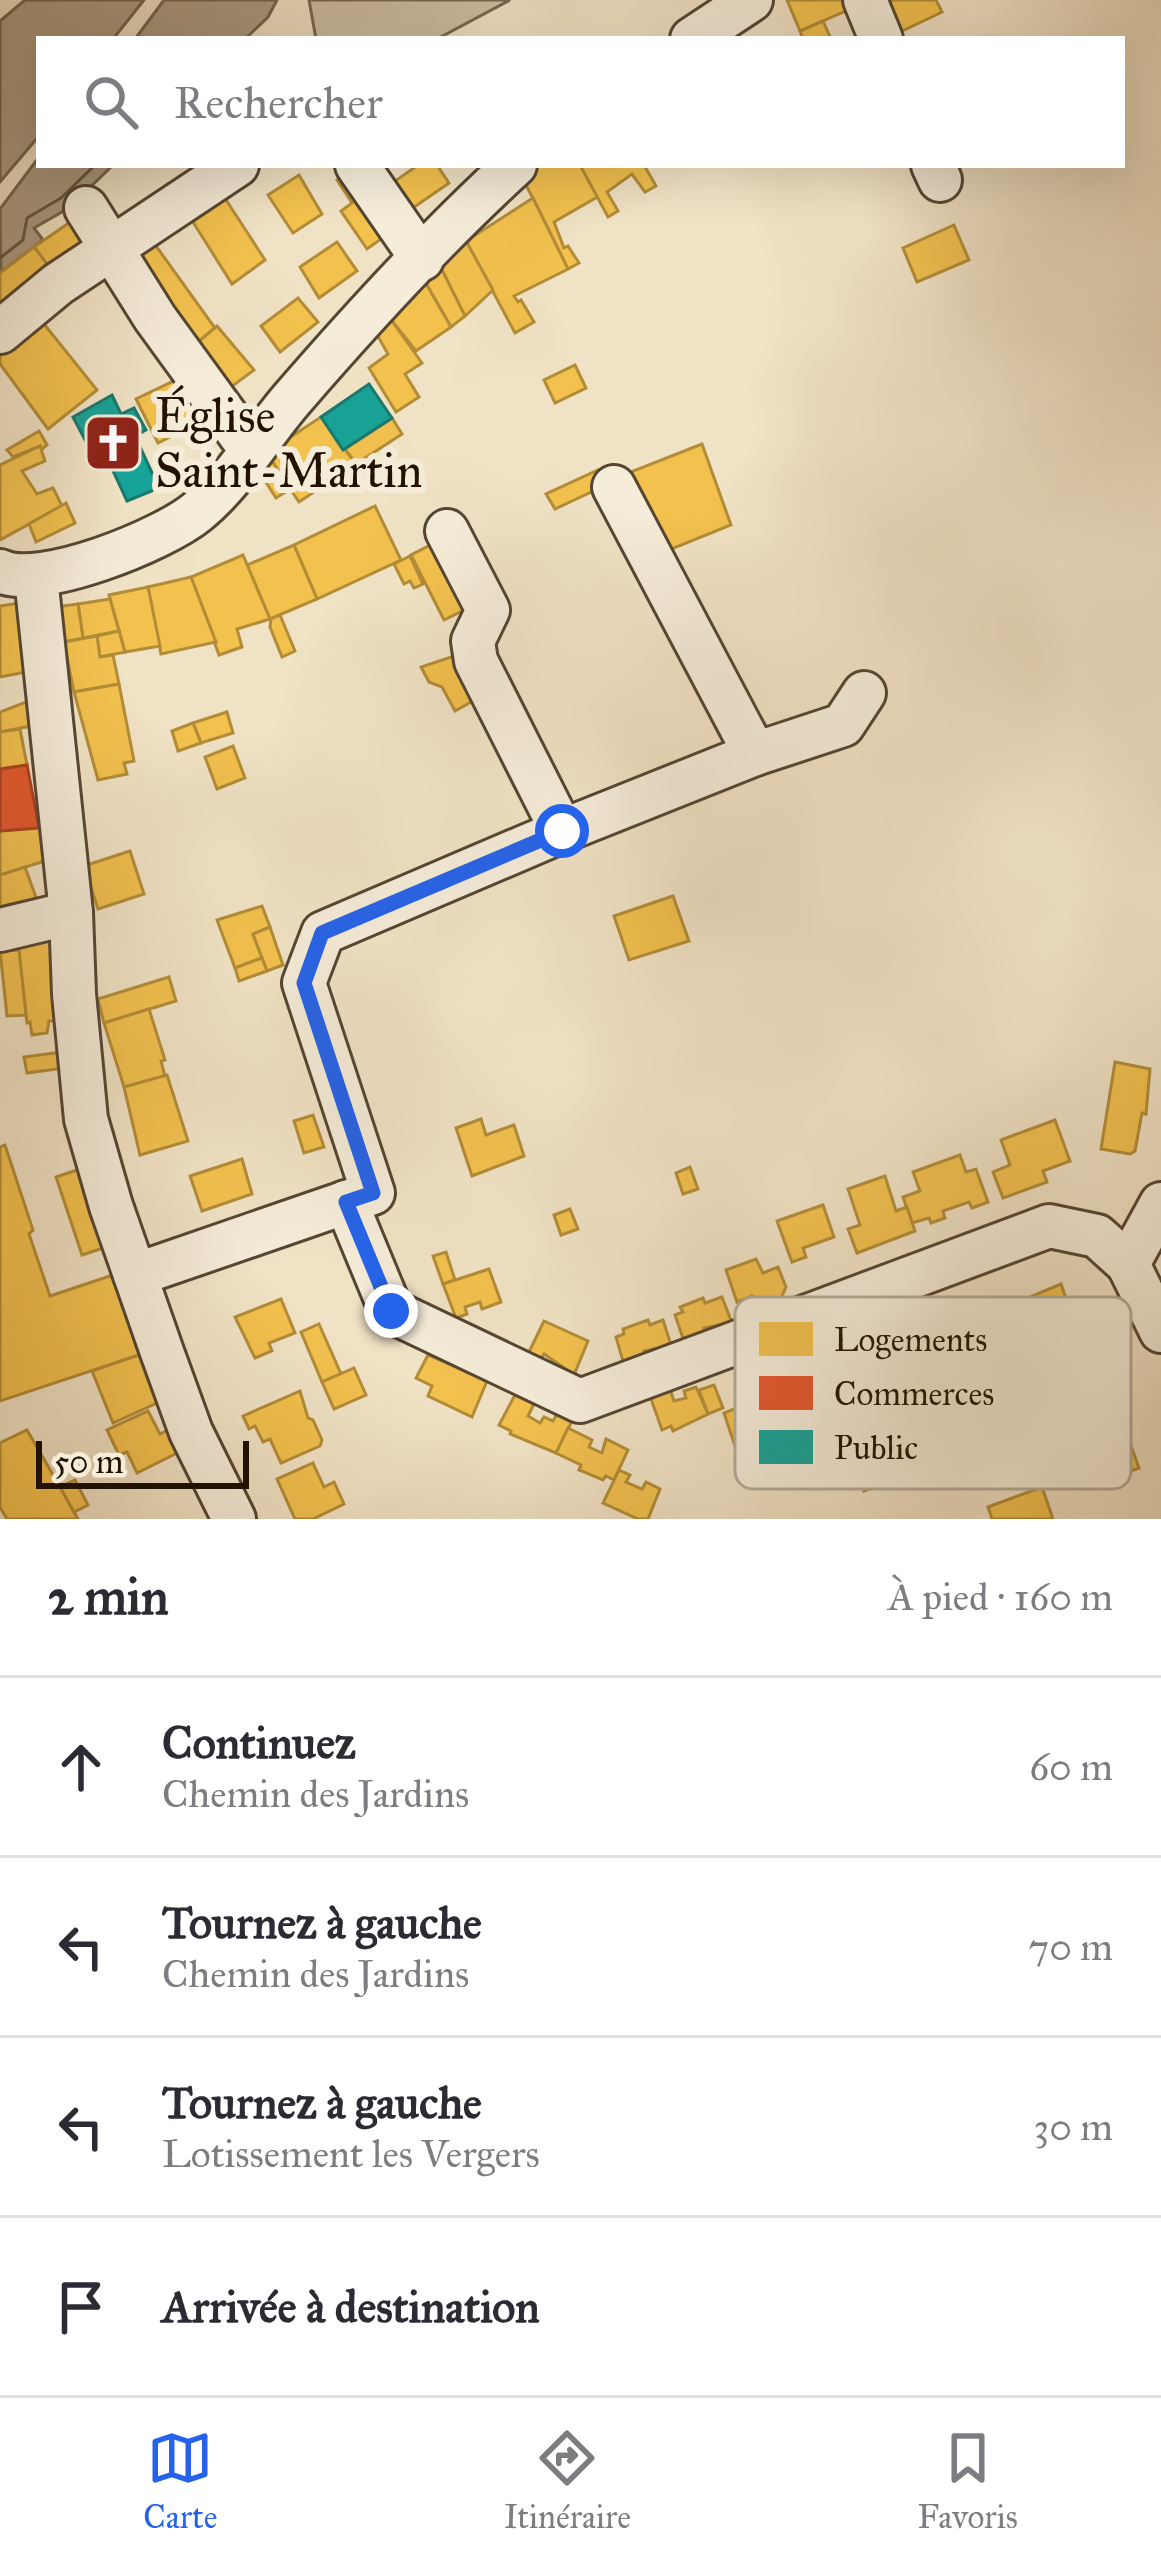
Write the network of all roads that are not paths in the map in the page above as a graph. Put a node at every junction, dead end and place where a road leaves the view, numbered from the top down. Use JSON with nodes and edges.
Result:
{"nodes":[{"id":1,"x":751,"y":0,"type":"edge"},
{"id":2,"x":865,"y":0,"type":"edge"},
{"id":3,"x":697,"y":36,"type":"edge"},
{"id":4,"x":880,"y":36,"type":"edge"},
{"id":5,"x":233,"y":168,"type":"edge"},
{"id":6,"x":359,"y":168,"type":"edge"},
{"id":7,"x":512,"y":168,"type":"edge"},
{"id":8,"x":86,"y":208,"type":"dead end"},
{"id":9,"x":110,"y":250,"type":"junction"},
{"id":10,"x":422,"y":259,"type":"junction"},
{"id":11,"x":0,"y":332,"type":"edge"},
{"id":12,"x":251,"y":450,"type":"junction"},
{"id":13,"x":614,"y":487,"type":"dead end"},
{"id":14,"x":447,"y":531,"type":"dead end"},
{"id":15,"x":18,"y":574,"type":"edge"},
{"id":16,"x":864,"y":693,"type":"dead end"},
{"id":17,"x":755,"y":754,"type":"junction"},
{"id":18,"x":562,"y":831,"type":"junction"},
{"id":19,"x":71,"y":913,"type":"junction"},
{"id":20,"x":0,"y":930,"type":"edge"},
{"id":21,"x":346,"y":1202,"type":"junction"},
{"id":22,"x":1161,"y":1204,"type":"edge"},
{"id":23,"x":1128,"y":1264,"type":"junction"},
{"id":24,"x":135,"y":1275,"type":"junction"},
{"id":25,"x":859,"y":1297,"type":"edge"},
{"id":26,"x":1161,"y":1331,"type":"edge"},
{"id":27,"x":735,"y":1343,"type":"edge"},
{"id":28,"x":234,"y":1519,"type":"edge"}],
"edges":[{"from":1,"to":3,"type":"street"},
{"from":2,"to":4,"type":"street"},
{"from":5,"to":9,"type":"street"},
{"from":6,"to":10,"type":"street"},
{"from":7,"to":10,"type":"street"},
{"from":8,"to":9,"type":"street"},
{"from":9,"to":11,"type":"street"},
{"from":9,"to":12,"type":"street"},
{"from":10,"to":12,"type":"street"},
{"from":12,"to":15,"type":"street"},
{"from":13,"to":17,"type":"street"},
{"from":14,"to":18,"type":"street"},
{"from":15,"to":19,"type":"street"},
{"from":16,"to":17,"type":"street"},
{"from":17,"to":18,"type":"street"},
{"from":18,"to":21,"type":"street"},
{"from":19,"to":20,"type":"street"},
{"from":19,"to":24,"type":"street"},
{"from":21,"to":24,"type":"street"},
{"from":21,"to":27,"type":"street"},
{"from":22,"to":23,"type":"street"},
{"from":23,"to":25,"type":"street"},
{"from":23,"to":26,"type":"street"},
{"from":24,"to":28,"type":"street"}]}
